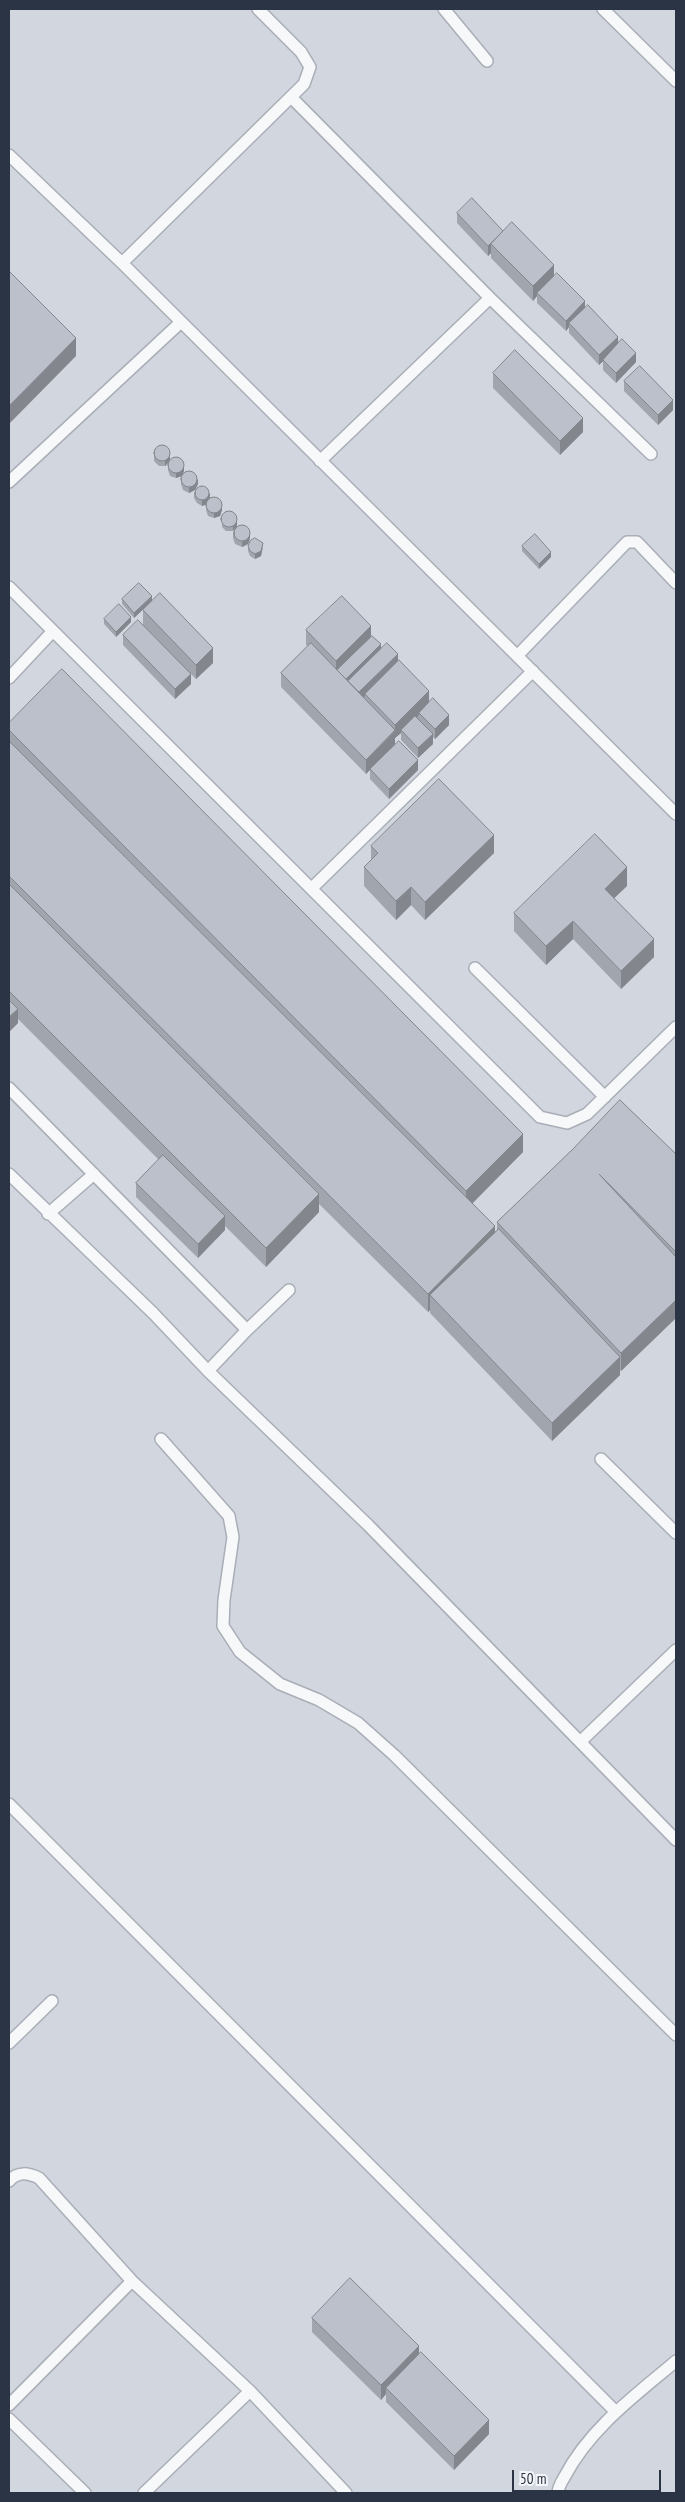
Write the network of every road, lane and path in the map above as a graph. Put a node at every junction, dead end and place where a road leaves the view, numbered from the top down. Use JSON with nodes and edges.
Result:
{"nodes":[{"id":1,"x":258,"y":9,"type":"edge"},
{"id":2,"x":444,"y":9,"type":"edge"},
{"id":3,"x":603,"y":9,"type":"edge"},
{"id":4,"x":487,"y":61,"type":"dead end"},
{"id":5,"x":676,"y":81,"type":"edge"},
{"id":6,"x":291,"y":97,"type":"junction"},
{"id":7,"x":9,"y":155,"type":"edge"},
{"id":8,"x":122,"y":263,"type":"junction"},
{"id":9,"x":490,"y":298,"type":"junction"},
{"id":10,"x":181,"y":322,"type":"junction"},
{"id":11,"x":651,"y":454,"type":"dead end"},
{"id":12,"x":320,"y":461,"type":"junction"},
{"id":13,"x":11,"y":476,"type":"edge"},
{"id":14,"x":676,"y":583,"type":"edge"},
{"id":15,"x":9,"y":587,"type":"edge"},
{"id":16,"x":53,"y":631,"type":"junction"},
{"id":17,"x":517,"y":656,"type":"junction"},
{"id":18,"x":533,"y":672,"type":"junction"},
{"id":19,"x":9,"y":678,"type":"edge"},
{"id":20,"x":674,"y":805,"type":"edge"},
{"id":21,"x":312,"y":888,"type":"junction"},
{"id":22,"x":475,"y":968,"type":"dead end"},
{"id":23,"x":676,"y":1027,"type":"edge"},
{"id":24,"x":9,"y":1088,"type":"edge"},
{"id":25,"x":605,"y":1097,"type":"junction"},
{"id":26,"x":9,"y":1174,"type":"edge"},
{"id":27,"x":94,"y":1174,"type":"junction"},
{"id":28,"x":48,"y":1214,"type":"junction"},
{"id":29,"x":289,"y":1290,"type":"dead end"},
{"id":30,"x":247,"y":1330,"type":"junction"},
{"id":31,"x":208,"y":1371,"type":"junction"},
{"id":32,"x":161,"y":1439,"type":"dead end"},
{"id":33,"x":601,"y":1459,"type":"dead end"},
{"id":34,"x":676,"y":1533,"type":"edge"},
{"id":35,"x":676,"y":1650,"type":"edge"},
{"id":36,"x":580,"y":1742,"type":"junction"},
{"id":37,"x":9,"y":1804,"type":"edge"},
{"id":38,"x":676,"y":1840,"type":"edge"},
{"id":39,"x":52,"y":2001,"type":"dead end"},
{"id":40,"x":676,"y":2035,"type":"edge"},
{"id":41,"x":9,"y":2043,"type":"edge"},
{"id":42,"x":9,"y":2181,"type":"edge"},
{"id":43,"x":132,"y":2281,"type":"junction"},
{"id":44,"x":676,"y":2361,"type":"edge"},
{"id":45,"x":250,"y":2391,"type":"junction"},
{"id":46,"x":9,"y":2405,"type":"edge"},
{"id":47,"x":616,"y":2412,"type":"junction"},
{"id":48,"x":9,"y":2419,"type":"edge"},
{"id":49,"x":86,"y":2493,"type":"edge"},
{"id":50,"x":144,"y":2493,"type":"edge"},
{"id":51,"x":346,"y":2493,"type":"edge"},
{"id":52,"x":558,"y":2493,"type":"edge"}],
"edges":[{"from":1,"to":6,"type":"lane"},
{"from":2,"to":4,"type":"lane"},
{"from":3,"to":5,"type":"lane"},
{"from":6,"to":8,"type":"lane"},
{"from":6,"to":9,"type":"lane"},
{"from":7,"to":8,"type":"lane"},
{"from":8,"to":10,"type":"lane"},
{"from":9,"to":11,"type":"lane"},
{"from":9,"to":12,"type":"lane"},
{"from":10,"to":12,"type":"lane"},
{"from":10,"to":13,"type":"lane"},
{"from":12,"to":17,"type":"lane"},
{"from":14,"to":17,"type":"lane"},
{"from":15,"to":16,"type":"lane"},
{"from":16,"to":19,"type":"lane"},
{"from":16,"to":21,"type":"lane"},
{"from":17,"to":18,"type":"lane"},
{"from":18,"to":20,"type":"lane"},
{"from":18,"to":21,"type":"lane"},
{"from":21,"to":25,"type":"lane"},
{"from":22,"to":25,"type":"lane"},
{"from":23,"to":25,"type":"lane"},
{"from":24,"to":27,"type":"lane"},
{"from":26,"to":28,"type":"lane"},
{"from":27,"to":28,"type":"lane"},
{"from":27,"to":30,"type":"lane"},
{"from":28,"to":31,"type":"lane"},
{"from":29,"to":30,"type":"lane"},
{"from":30,"to":31,"type":"lane"},
{"from":31,"to":36,"type":"lane"},
{"from":32,"to":40,"type":"lane"},
{"from":33,"to":34,"type":"lane"},
{"from":35,"to":36,"type":"lane"},
{"from":36,"to":38,"type":"lane"},
{"from":37,"to":47,"type":"lane"},
{"from":39,"to":41,"type":"lane"},
{"from":42,"to":43,"type":"lane"},
{"from":43,"to":45,"type":"lane"},
{"from":43,"to":46,"type":"lane"},
{"from":44,"to":47,"type":"lane"},
{"from":45,"to":50,"type":"lane"},
{"from":45,"to":51,"type":"lane"},
{"from":47,"to":52,"type":"lane"},
{"from":48,"to":49,"type":"lane"}]}
